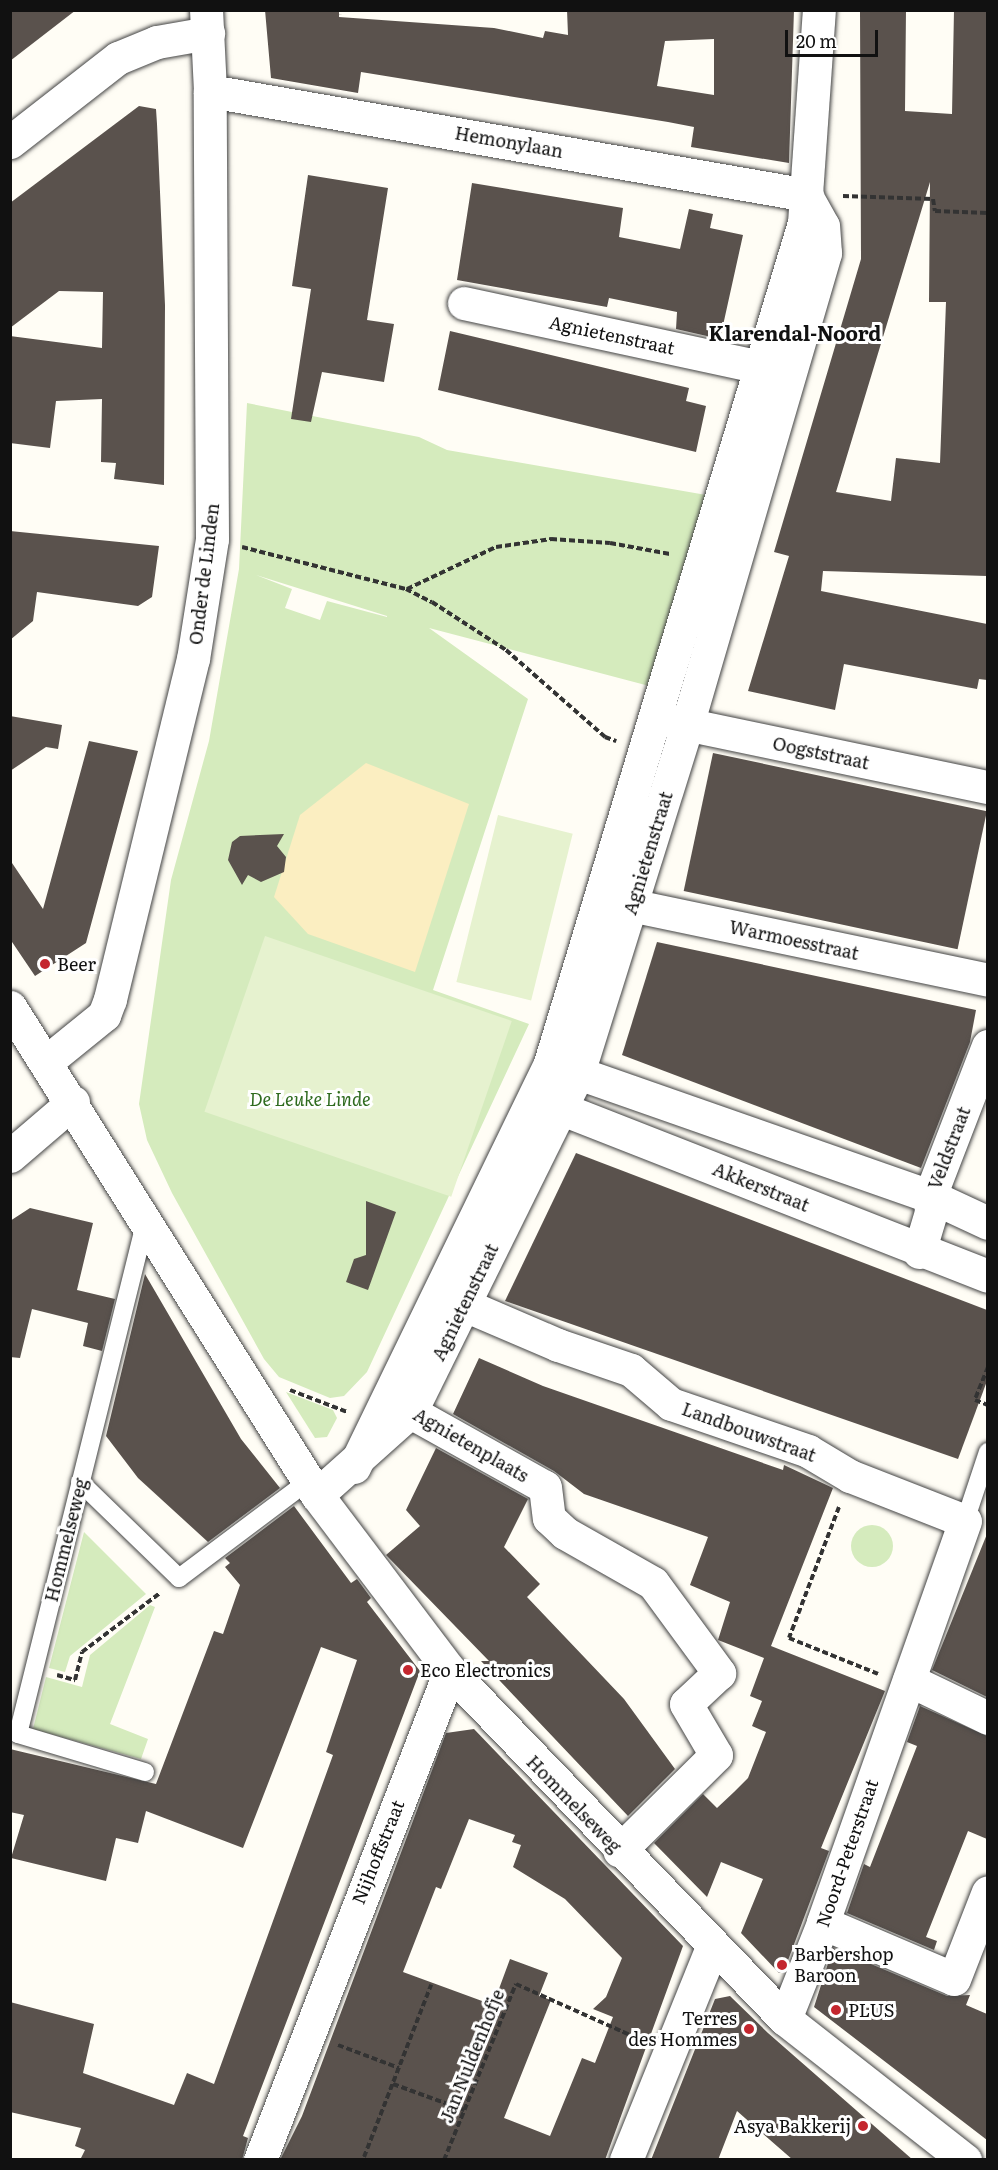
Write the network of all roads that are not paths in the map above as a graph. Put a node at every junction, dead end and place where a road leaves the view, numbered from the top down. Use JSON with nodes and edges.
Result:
{"nodes":[{"id":1,"x":819,"y":10,"type":"edge"},
{"id":2,"x":207,"y":22,"type":"edge"},
{"id":3,"x":210,"y":91,"type":"junction"},
{"id":4,"x":10,"y":142,"type":"edge"},
{"id":5,"x":807,"y":195,"type":"junction"},
{"id":6,"x":464,"y":303,"type":"dead end"},
{"id":7,"x":761,"y":367,"type":"junction"},
{"id":8,"x":656,"y":717,"type":"junction"},
{"id":9,"x":687,"y":725,"type":"junction"},
{"id":10,"x":987,"y":787,"type":"edge"},
{"id":11,"x":616,"y":902,"type":"junction"},
{"id":12,"x":987,"y":980,"type":"edge"},
{"id":13,"x":10,"y":1007,"type":"edge"},
{"id":14,"x":987,"y":1046,"type":"edge"},
{"id":15,"x":46,"y":1062,"type":"junction"},
{"id":16,"x":564,"y":1068,"type":"junction"},
{"id":17,"x":73,"y":1102,"type":"junction"},
{"id":18,"x":547,"y":1104,"type":"junction"},
{"id":19,"x":10,"y":1156,"type":"edge"},
{"id":20,"x":930,"y":1196,"type":"junction"},
{"id":21,"x":146,"y":1219,"type":"junction"},
{"id":22,"x":987,"y":1223,"type":"edge"},
{"id":23,"x":919,"y":1252,"type":"junction"},
{"id":24,"x":987,"y":1276,"type":"edge"},
{"id":25,"x":452,"y":1299,"type":"junction"},
{"id":26,"x":391,"y":1411,"type":"junction"},
{"id":27,"x":987,"y":1452,"type":"edge"},
{"id":28,"x":80,"y":1482,"type":"junction"},
{"id":29,"x":312,"y":1488,"type":"junction"},
{"id":30,"x":965,"y":1521,"type":"junction"},
{"id":31,"x":450,"y":1671,"type":"junction"},
{"id":32,"x":907,"y":1683,"type":"junction"},
{"id":33,"x":987,"y":1718,"type":"edge"},
{"id":34,"x":145,"y":1772,"type":"dead end"},
{"id":35,"x":619,"y":1851,"type":"junction"},
{"id":36,"x":987,"y":1892,"type":"edge"},
{"id":37,"x":823,"y":1923,"type":"junction"},
{"id":38,"x":712,"y":1947,"type":"junction"},
{"id":39,"x":785,"y":2019,"type":"junction"},
{"id":40,"x":260,"y":2160,"type":"edge"},
{"id":41,"x":626,"y":2160,"type":"edge"},
{"id":42,"x":964,"y":2160,"type":"edge"}],
"edges":[{"from":1,"to":5,"type":"street","name":"Agnietenstraat"},
{"from":2,"to":3,"type":"street","name":"Onder de Linden"},
{"from":2,"to":4,"type":"street"},
{"from":3,"to":5,"type":"street","name":"Hemonylaan"},
{"from":3,"to":15,"type":"street","name":"Onder de Linden"},
{"from":5,"to":7,"type":"street","name":"Agnietenstraat"},
{"from":5,"to":9,"type":"street","name":"Agnietenstraat"},
{"from":6,"to":7,"type":"street","name":"Agnietenstraat"},
{"from":7,"to":8,"type":"street","name":"Agnietenstraat"},
{"from":8,"to":9,"type":"street","name":"Oogststraat"},
{"from":8,"to":11,"type":"street","name":"Agnietenstraat"},
{"from":9,"to":10,"type":"street","name":"Oogststraat"},
{"from":9,"to":11,"type":"street","name":"Agnietenstraat"},
{"from":11,"to":12,"type":"street","name":"Warmoesstraat"},
{"from":11,"to":16,"type":"street","name":"Agnietenstraat"},
{"from":13,"to":15,"type":"street","name":"Hommelseweg"},
{"from":14,"to":20,"type":"street","name":"Veldstraat"},
{"from":15,"to":17,"type":"street","name":"Hommelseweg"},
{"from":16,"to":18,"type":"street","name":"Agnietenstraat"},
{"from":16,"to":20,"type":"street"},
{"from":17,"to":19,"type":"street"},
{"from":17,"to":21,"type":"street","name":"Hommelseweg"},
{"from":18,"to":23,"type":"street","name":"Akkerstraat"},
{"from":18,"to":25,"type":"street","name":"Agnietenstraat"},
{"from":20,"to":22,"type":"street"},
{"from":20,"to":23,"type":"street","name":"Veldstraat"},
{"from":21,"to":28,"type":"lane","name":"Hommelseweg"},
{"from":21,"to":29,"type":"street","name":"Hommelseweg"},
{"from":23,"to":24,"type":"street","name":"Akkerstraat"},
{"from":25,"to":26,"type":"street","name":"Agnietenstraat"},
{"from":25,"to":30,"type":"street","name":"Landbouwstraat"},
{"from":26,"to":29,"type":"street","name":"Agnietenstraat"},
{"from":26,"to":35,"type":"street","name":"Agnietenplaats"},
{"from":27,"to":30,"type":"lane","name":"Noord-Peterstraat"},
{"from":28,"to":29,"type":"lane"},
{"from":28,"to":34,"type":"lane","name":"Hommelseweg"},
{"from":29,"to":31,"type":"street","name":"Hommelseweg"},
{"from":30,"to":32,"type":"street","name":"Noord-Peterstraat"},
{"from":31,"to":35,"type":"street","name":"Hommelseweg"},
{"from":31,"to":40,"type":"street","name":"Nijhoffstraat"},
{"from":32,"to":33,"type":"street"},
{"from":32,"to":37,"type":"street","name":"Noord-Peterstraat"},
{"from":35,"to":38,"type":"street","name":"Hommelseweg"},
{"from":36,"to":37,"type":"street"},
{"from":37,"to":39,"type":"street","name":"Noord-Peterstraat"},
{"from":38,"to":39,"type":"street","name":"Hommelseweg"},
{"from":38,"to":41,"type":"street"},
{"from":39,"to":42,"type":"street","name":"Hommelseweg"}]}
